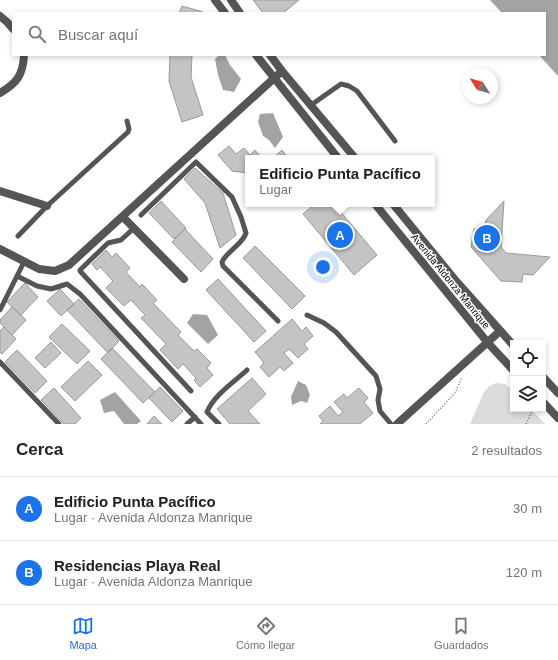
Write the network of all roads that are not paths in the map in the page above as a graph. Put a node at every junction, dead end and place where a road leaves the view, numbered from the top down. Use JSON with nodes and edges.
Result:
{"nodes":[{"id":1,"x":215,"y":0,"type":"edge"},
{"id":2,"x":231,"y":0,"type":"edge"},
{"id":3,"x":224,"y":12,"type":"edge"},
{"id":4,"x":239,"y":12,"type":"edge"},
{"id":5,"x":0,"y":16,"type":"edge"},
{"id":6,"x":12,"y":28,"type":"edge"},
{"id":7,"x":24,"y":56,"type":"edge"},
{"id":8,"x":257,"y":56,"type":"edge"},
{"id":9,"x":271,"y":56,"type":"edge"},
{"id":10,"x":282,"y":71,"type":"junction"},
{"id":11,"x":274,"y":78,"type":"junction"},
{"id":12,"x":0,"y":93,"type":"edge"},
{"id":13,"x":311,"y":105,"type":"junction"},
{"id":14,"x":126,"y":120,"type":"dead end"},
{"id":15,"x":395,"y":140,"type":"dead end"},
{"id":16,"x":336,"y":155,"type":"edge"},
{"id":17,"x":353,"y":155,"type":"edge"},
{"id":18,"x":162,"y":181,"type":"junction"},
{"id":19,"x":169,"y":188,"type":"junction"},
{"id":20,"x":0,"y":191,"type":"edge"},
{"id":21,"x":47,"y":206,"type":"junction"},
{"id":22,"x":377,"y":207,"type":"edge"},
{"id":23,"x":395,"y":207,"type":"edge"},
{"id":24,"x":141,"y":215,"type":"dead end"},
{"id":25,"x":123,"y":217,"type":"junction"},
{"id":26,"x":134,"y":228,"type":"junction"},
{"id":27,"x":18,"y":236,"type":"dead end"},
{"id":28,"x":0,"y":249,"type":"edge"},
{"id":29,"x":24,"y":262,"type":"junction"},
{"id":30,"x":17,"y":276,"type":"junction"},
{"id":31,"x":184,"y":279,"type":"dead end"},
{"id":32,"x":0,"y":310,"type":"edge"},
{"id":33,"x":307,"y":315,"type":"dead end"},
{"id":34,"x":278,"y":321,"type":"dead end"},
{"id":35,"x":500,"y":331,"type":"junction"},
{"id":36,"x":488,"y":342,"type":"junction"},
{"id":37,"x":510,"y":342,"type":"edge"},
{"id":38,"x":0,"y":362,"type":"edge"},
{"id":39,"x":510,"y":367,"type":"edge"},
{"id":40,"x":247,"y":370,"type":"dead end"},
{"id":41,"x":546,"y":380,"type":"edge"},
{"id":42,"x":191,"y":391,"type":"dead end"},
{"id":43,"x":558,"y":393,"type":"edge"},
{"id":44,"x":546,"y":405,"type":"edge"},
{"id":45,"x":195,"y":417,"type":"junction"},
{"id":46,"x":558,"y":418,"type":"edge"},
{"id":47,"x":59,"y":424,"type":"edge"},
{"id":48,"x":187,"y":424,"type":"edge"},
{"id":49,"x":201,"y":424,"type":"edge"},
{"id":50,"x":218,"y":424,"type":"edge"},
{"id":51,"x":391,"y":424,"type":"edge"},
{"id":52,"x":397,"y":424,"type":"edge"}],
"edges":[{"from":1,"to":3,"type":"street"},
{"from":2,"to":4,"type":"street"},
{"from":5,"to":6,"type":"street"},
{"from":7,"to":12,"type":"street"},
{"from":8,"to":11,"type":"street"},
{"from":9,"to":10,"type":"street"},
{"from":10,"to":11,"type":"street"},
{"from":10,"to":13,"type":"street"},
{"from":11,"to":16,"type":"street"},
{"from":11,"to":18,"type":"street"},
{"from":13,"to":15,"type":"lane"},
{"from":13,"to":17,"type":"street"},
{"from":14,"to":21,"type":"lane"},
{"from":18,"to":19,"type":"lane"},
{"from":18,"to":25,"type":"street"},
{"from":19,"to":24,"type":"lane"},
{"from":19,"to":34,"type":"lane"},
{"from":20,"to":21,"type":"street"},
{"from":21,"to":27,"type":"lane"},
{"from":22,"to":36,"type":"street","name":"Avenida Aldonza Manrique"},
{"from":23,"to":35,"type":"street","name":"Avenida Aldonza Manrique"},
{"from":25,"to":26,"type":"street"},
{"from":25,"to":29,"type":"street"},
{"from":26,"to":31,"type":"street"},
{"from":26,"to":42,"type":"lane"},
{"from":28,"to":29,"type":"street"},
{"from":29,"to":30,"type":"lane"},
{"from":30,"to":32,"type":"lane"},
{"from":30,"to":45,"type":"lane"},
{"from":33,"to":51,"type":"lane"},
{"from":35,"to":36,"type":"street"},
{"from":35,"to":37,"type":"street","name":"Avenida Aldonza Manrique"},
{"from":36,"to":39,"type":"street","name":"Avenida Aldonza Manrique"},
{"from":36,"to":52,"type":"street"},
{"from":38,"to":47,"type":"lane"},
{"from":40,"to":50,"type":"lane"},
{"from":41,"to":43,"type":"street"},
{"from":44,"to":46,"type":"street"},
{"from":45,"to":48,"type":"lane"},
{"from":45,"to":49,"type":"lane"}]}
